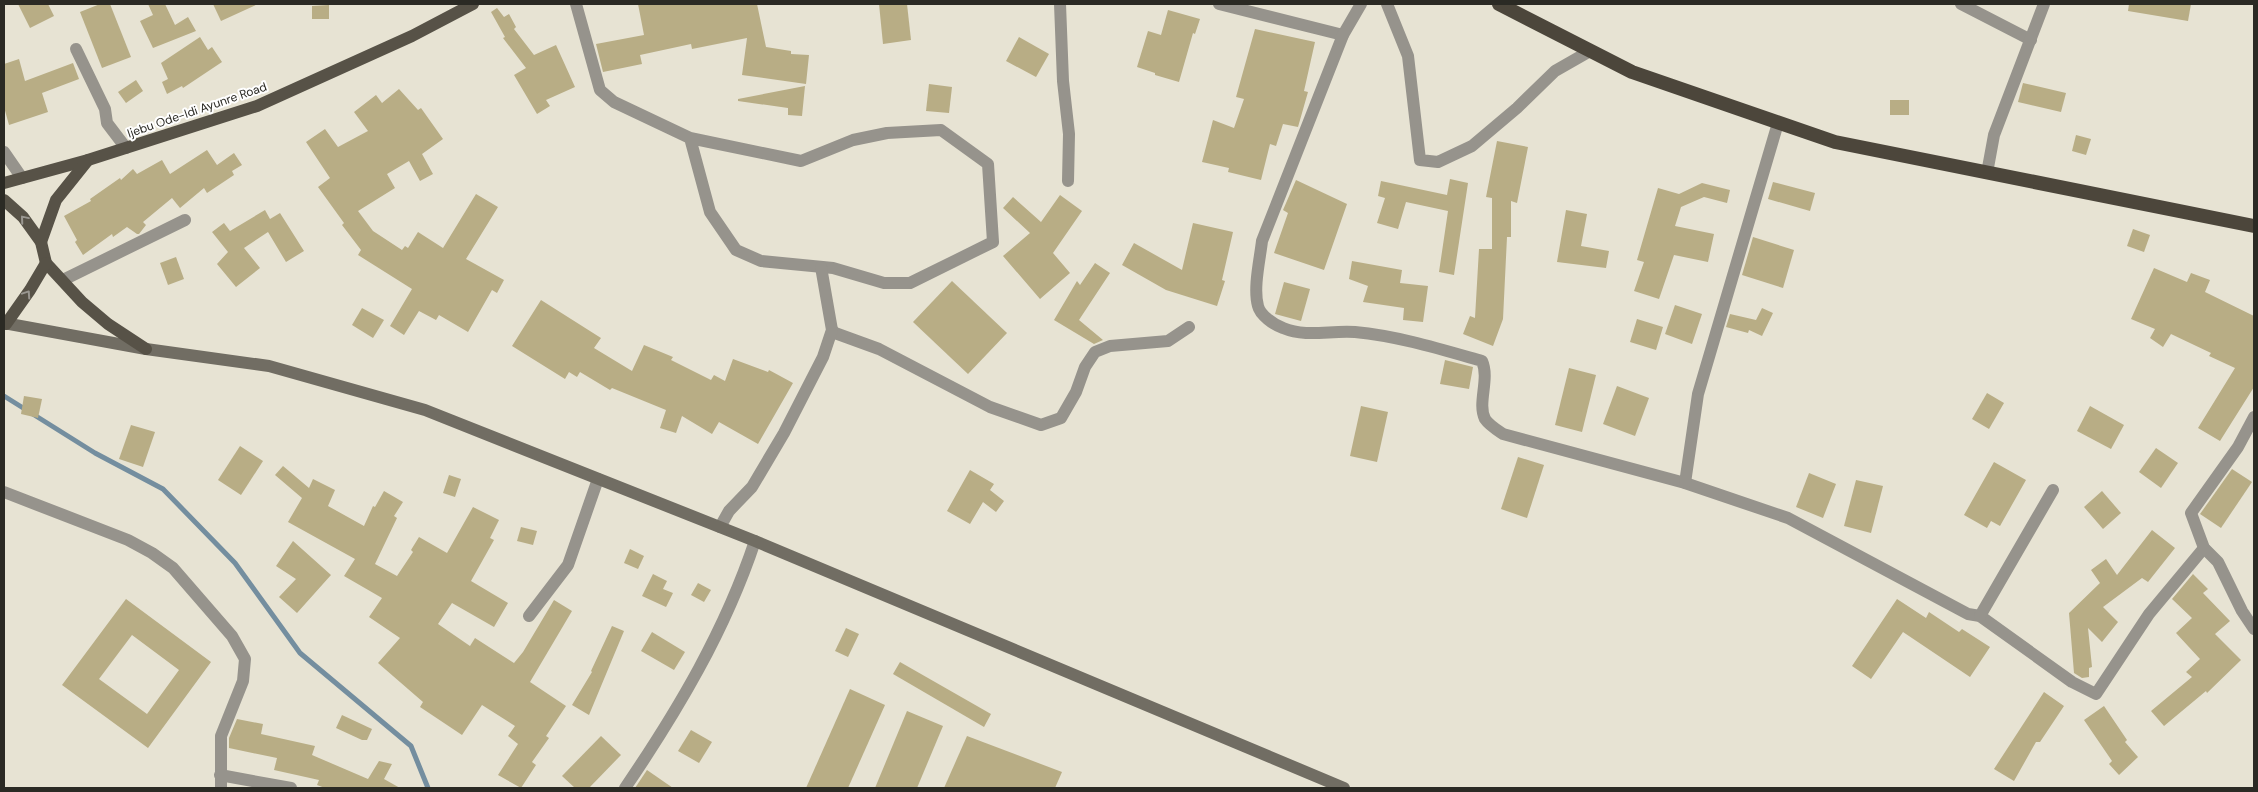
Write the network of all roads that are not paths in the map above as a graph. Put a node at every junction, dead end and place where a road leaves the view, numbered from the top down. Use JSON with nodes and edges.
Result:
{"nodes":[{"id":1,"x":473,"y":4,"type":"edge"},
{"id":2,"x":576,"y":4,"type":"edge"},
{"id":3,"x":1060,"y":4,"type":"edge"},
{"id":4,"x":1219,"y":4,"type":"edge"},
{"id":5,"x":1361,"y":4,"type":"edge"},
{"id":6,"x":1387,"y":4,"type":"edge"},
{"id":7,"x":1498,"y":4,"type":"edge"},
{"id":8,"x":1962,"y":4,"type":"edge"},
{"id":9,"x":2044,"y":4,"type":"edge"},
{"id":10,"x":1343,"y":35,"type":"junction"},
{"id":11,"x":2031,"y":40,"type":"junction"},
{"id":12,"x":76,"y":50,"type":"dead end"},
{"id":13,"x":1590,"y":51,"type":"junction"},
{"id":14,"x":1778,"y":123,"type":"junction"},
{"id":15,"x":690,"y":138,"type":"junction"},
{"id":16,"x":126,"y":148,"type":"junction"},
{"id":17,"x":4,"y":152,"type":"edge"},
{"id":18,"x":88,"y":160,"type":"junction"},
{"id":19,"x":1986,"y":173,"type":"junction"},
{"id":20,"x":22,"y":178,"type":"junction"},
{"id":21,"x":1068,"y":181,"type":"dead end"},
{"id":22,"x":4,"y":183,"type":"edge"},
{"id":23,"x":4,"y":200,"type":"edge"},
{"id":24,"x":185,"y":220,"type":"dead end"},
{"id":25,"x":2254,"y":226,"type":"edge"},
{"id":26,"x":41,"y":242,"type":"junction"},
{"id":27,"x":46,"y":263,"type":"junction"},
{"id":28,"x":820,"y":267,"type":"junction"},
{"id":29,"x":63,"y":280,"type":"junction"},
{"id":30,"x":5,"y":323,"type":"edge"},
{"id":31,"x":1189,"y":327,"type":"dead end"},
{"id":32,"x":832,"y":330,"type":"junction"},
{"id":33,"x":146,"y":349,"type":"junction"},
{"id":34,"x":2254,"y":417,"type":"edge"},
{"id":35,"x":598,"y":479,"type":"junction"},
{"id":36,"x":1685,"y":483,"type":"junction"},
{"id":37,"x":2054,"y":490,"type":"dead end"},
{"id":38,"x":4,"y":492,"type":"edge"},
{"id":39,"x":720,"y":527,"type":"junction"},
{"id":40,"x":755,"y":541,"type":"junction"},
{"id":41,"x":2204,"y":548,"type":"junction"},
{"id":42,"x":529,"y":616,"type":"dead end"},
{"id":43,"x":1980,"y":616,"type":"junction"},
{"id":44,"x":2254,"y":629,"type":"edge"},
{"id":45,"x":220,"y":774,"type":"junction"},
{"id":46,"x":221,"y":788,"type":"edge"},
{"id":47,"x":291,"y":788,"type":"edge"},
{"id":48,"x":625,"y":788,"type":"edge"},
{"id":49,"x":1344,"y":788,"type":"edge"}],
"edges":[{"from":1,"to":16,"type":"main road","name":"Ijebu Ode-Idi Ayunre Road"},
{"from":2,"to":15,"type":"street"},
{"from":3,"to":21,"type":"street"},
{"from":4,"to":10,"type":"street"},
{"from":5,"to":10,"type":"street"},
{"from":6,"to":13,"type":"street"},
{"from":7,"to":13,"type":"highway"},
{"from":8,"to":11,"type":"street"},
{"from":9,"to":11,"type":"street"},
{"from":10,"to":36,"type":"street"},
{"from":11,"to":19,"type":"street"},
{"from":12,"to":16,"type":"street"},
{"from":13,"to":14,"type":"highway"},
{"from":14,"to":19,"type":"highway"},
{"from":14,"to":36,"type":"street"},
{"from":15,"to":28,"type":"street"},
{"from":15,"to":28,"type":"street"},
{"from":16,"to":18,"type":"main road","name":"Ijebu Ode-Idi Ayunre Road"},
{"from":17,"to":20,"type":"street"},
{"from":18,"to":20,"type":"main road","name":"Ijebu Ode-Idi Ayunre Road"},
{"from":18,"to":26,"type":"main road"},
{"from":19,"to":25,"type":"highway"},
{"from":20,"to":22,"type":"main road","name":"Ijebu Ode-Idi Ayunre Road"},
{"from":26,"to":23,"type":"main road","one_way":true},
{"from":24,"to":29,"type":"street"},
{"from":26,"to":27,"type":"main road"},
{"from":27,"to":29,"type":"main road"},
{"from":30,"to":27,"type":"main road","one_way":true},
{"from":28,"to":32,"type":"street"},
{"from":29,"to":33,"type":"main road"},
{"from":30,"to":33,"type":"main road"},
{"from":31,"to":32,"type":"street"},
{"from":32,"to":39,"type":"street"},
{"from":33,"to":35,"type":"main road"},
{"from":34,"to":41,"type":"street"},
{"from":35,"to":39,"type":"main road"},
{"from":35,"to":42,"type":"street"},
{"from":36,"to":43,"type":"street"},
{"from":37,"to":43,"type":"street"},
{"from":38,"to":45,"type":"street"},
{"from":39,"to":40,"type":"main road"},
{"from":40,"to":48,"type":"street"},
{"from":40,"to":49,"type":"main road"},
{"from":41,"to":43,"type":"street"},
{"from":41,"to":44,"type":"street"},
{"from":45,"to":46,"type":"street"},
{"from":45,"to":47,"type":"street"}]}
